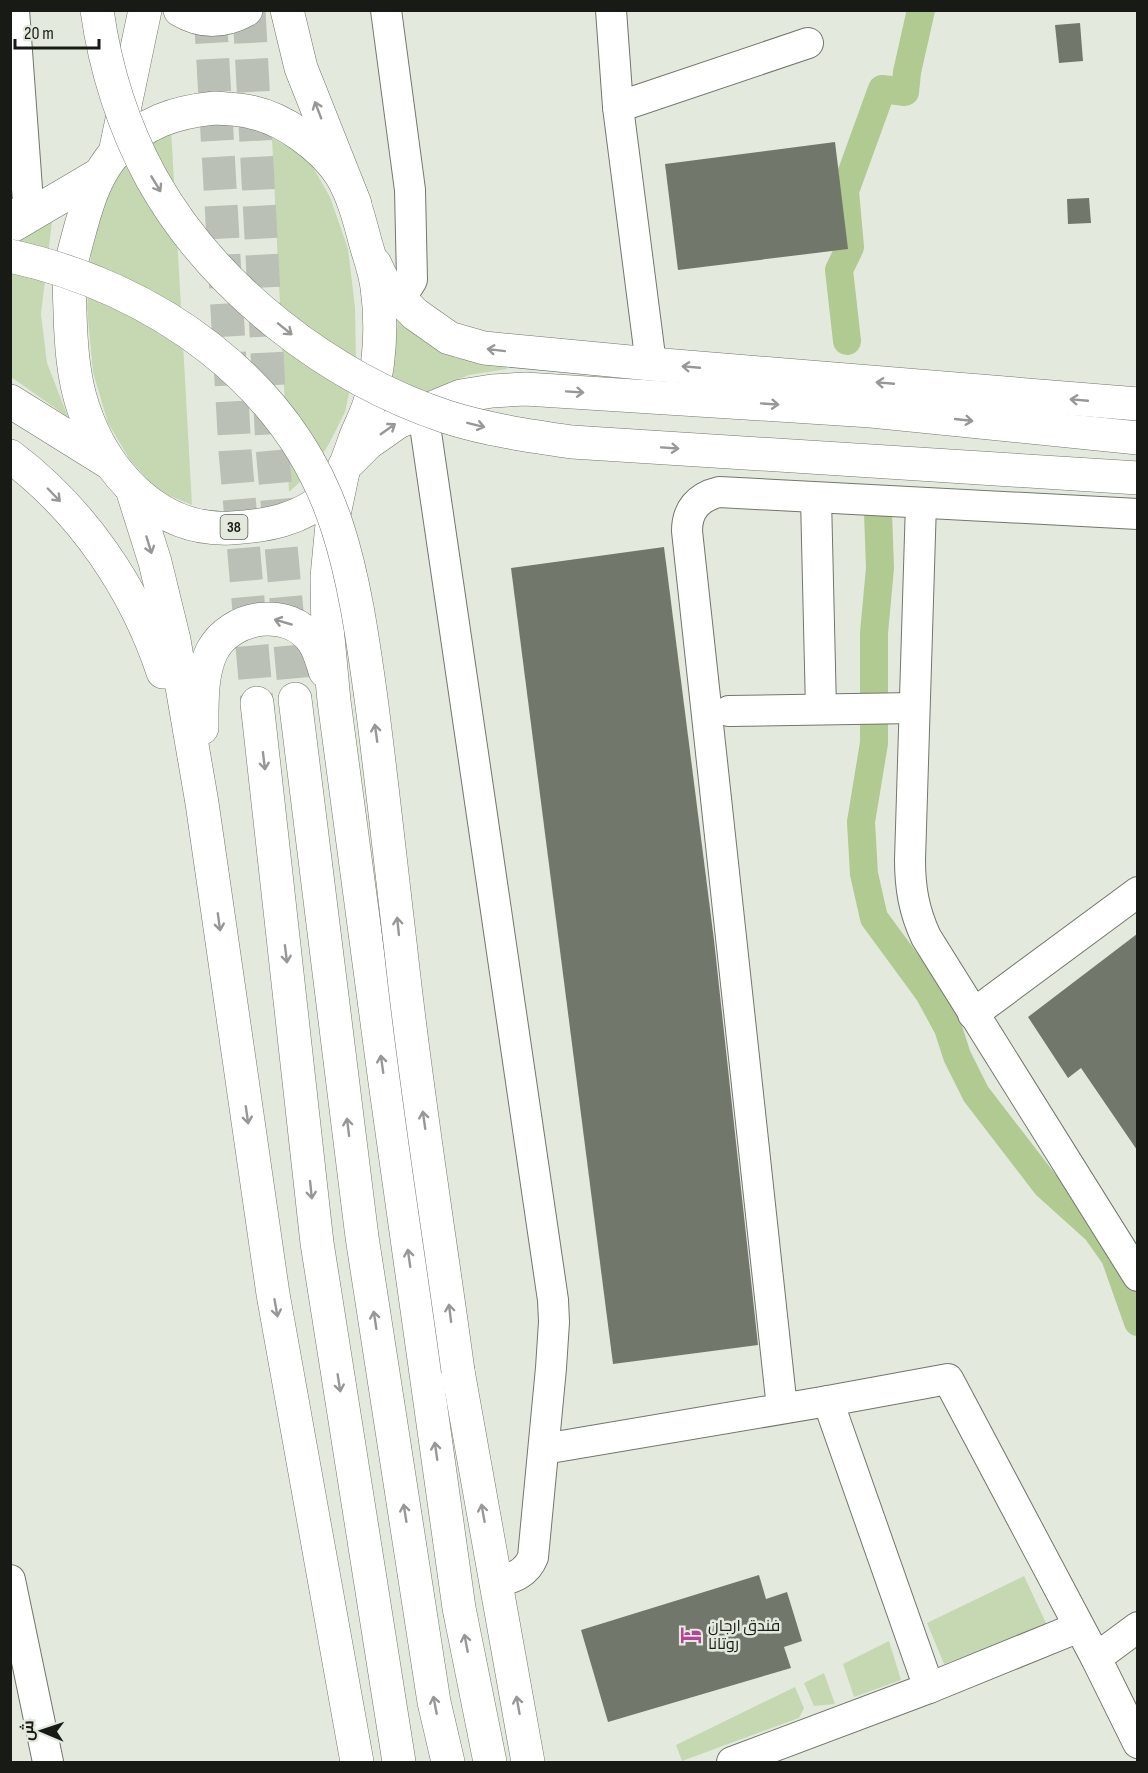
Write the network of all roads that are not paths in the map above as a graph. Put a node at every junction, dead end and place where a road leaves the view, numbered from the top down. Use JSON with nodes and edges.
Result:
{"nodes":[{"id":1,"x":97,"y":10,"type":"edge"},
{"id":2,"x":145,"y":10,"type":"edge"},
{"id":3,"x":180,"y":10,"type":"edge"},
{"id":4,"x":246,"y":10,"type":"edge"},
{"id":5,"x":287,"y":10,"type":"edge"},
{"id":6,"x":386,"y":10,"type":"edge"},
{"id":7,"x":611,"y":10,"type":"edge"},
{"id":8,"x":13,"y":22,"type":"edge"},
{"id":9,"x":808,"y":43,"type":"dead end"},
{"id":10,"x":618,"y":108,"type":"junction"},
{"id":11,"x":108,"y":164,"type":"junction"},
{"id":12,"x":355,"y":204,"type":"junction"},
{"id":13,"x":17,"y":219,"type":"edge"},
{"id":14,"x":365,"y":243,"type":"junction"},
{"id":15,"x":10,"y":256,"type":"edge"},
{"id":16,"x":400,"y":299,"type":"junction"},
{"id":17,"x":651,"y":364,"type":"junction"},
{"id":18,"x":10,"y":401,"type":"edge"},
{"id":19,"x":1137,"y":404,"type":"edge"},
{"id":20,"x":423,"y":412,"type":"junction"},
{"id":21,"x":1137,"y":438,"type":"edge"},
{"id":22,"x":10,"y":456,"type":"edge"},
{"id":23,"x":110,"y":463,"type":"junction"},
{"id":24,"x":344,"y":467,"type":"junction"},
{"id":25,"x":1137,"y":478,"type":"edge"},
{"id":26,"x":132,"y":489,"type":"junction"},
{"id":27,"x":816,"y":498,"type":"junction"},
{"id":28,"x":921,"y":503,"type":"junction"},
{"id":29,"x":1137,"y":514,"type":"edge"},
{"id":30,"x":295,"y":699,"type":"tunnel mouth"},
{"id":31,"x":334,"y":701,"type":"junction"},
{"id":32,"x":257,"y":703,"type":"tunnel mouth"},
{"id":33,"x":914,"y":708,"type":"junction"},
{"id":34,"x":821,"y":709,"type":"junction"},
{"id":35,"x":729,"y":711,"type":"dead end"},
{"id":36,"x":202,"y":803,"type":"junction"},
{"id":37,"x":213,"y":877,"type":"junction"},
{"id":38,"x":1137,"y":892,"type":"edge"},
{"id":39,"x":974,"y":1014,"type":"junction"},
{"id":40,"x":1137,"y":1276,"type":"edge"},
{"id":41,"x":828,"y":1401,"type":"junction"},
{"id":42,"x":782,"y":1408,"type":"junction"},
{"id":43,"x":543,"y":1449,"type":"junction"},
{"id":44,"x":10,"y":1580,"type":"edge"},
{"id":45,"x":495,"y":1583,"type":"junction"},
{"id":46,"x":1079,"y":1627,"type":"junction"},
{"id":47,"x":1137,"y":1627,"type":"edge"},
{"id":48,"x":1096,"y":1658,"type":"junction"},
{"id":49,"x":929,"y":1688,"type":"junction"},
{"id":50,"x":1137,"y":1743,"type":"edge"},
{"id":51,"x":48,"y":1762,"type":"edge"},
{"id":52,"x":357,"y":1762,"type":"edge"},
{"id":53,"x":399,"y":1762,"type":"edge"},
{"id":54,"x":448,"y":1762,"type":"edge"},
{"id":55,"x":490,"y":1762,"type":"edge"},
{"id":56,"x":528,"y":1762,"type":"edge"},
{"id":57,"x":732,"y":1762,"type":"edge"}],
"edges":[{"from":1,"to":25,"type":"main road","one_way":true,"bridge":true},
{"from":2,"to":11,"type":"main road"},
{"from":3,"to":4,"type":"main road"},
{"from":12,"to":5,"type":"main road","one_way":true},
{"from":6,"to":16,"type":"street"},
{"from":7,"to":10,"type":"street"},
{"from":8,"to":13,"type":"street"},
{"from":9,"to":10,"type":"street"},
{"from":10,"to":17,"type":"street"},
{"from":11,"to":12,"type":"main road","number":"38"},
{"from":11,"to":13,"type":"main road","number":"38"},
{"from":11,"to":23,"type":"main road","number":"38"},
{"from":12,"to":14,"type":"main road","number":"38"},
{"from":14,"to":16,"type":"main road"},
{"from":14,"to":24,"type":"main road","number":"38"},
{"from":45,"to":15,"type":"main road","one_way":true,"bridge":true},
{"from":17,"to":16,"type":"main road","one_way":true},
{"from":19,"to":17,"type":"main road","one_way":true},
{"from":18,"to":23,"type":"main road","number":"38"},
{"from":20,"to":21,"type":"main road","one_way":true},
{"from":24,"to":20,"type":"main road","one_way":true},
{"from":20,"to":43,"type":"street"},
{"from":22,"to":37,"type":"main road","one_way":true},
{"from":23,"to":26,"type":"main road","number":"38"},
{"from":24,"to":26,"type":"main road","number":"38"},
{"from":24,"to":31,"type":"main road"},
{"from":26,"to":36,"type":"main road","one_way":true},
{"from":27,"to":28,"type":"street"},
{"from":27,"to":34,"type":"street"},
{"from":27,"to":42,"type":"street"},
{"from":28,"to":29,"type":"street"},
{"from":28,"to":33,"type":"street"},
{"from":54,"to":30,"type":"main road","one_way":true},
{"from":31,"to":36,"type":"main road","one_way":true},
{"from":55,"to":31,"type":"main road","one_way":true},
{"from":32,"to":53,"type":"main road","one_way":true},
{"from":33,"to":34,"type":"street"},
{"from":33,"to":39,"type":"street"},
{"from":34,"to":35,"type":"street"},
{"from":36,"to":37,"type":"main road"},
{"from":37,"to":52,"type":"main road","one_way":true},
{"from":38,"to":39,"type":"street"},
{"from":39,"to":40,"type":"street"},
{"from":41,"to":42,"type":"street"},
{"from":41,"to":46,"type":"street"},
{"from":41,"to":49,"type":"street"},
{"from":42,"to":43,"type":"street"},
{"from":43,"to":45,"type":"street"},
{"from":44,"to":51,"type":"street"},
{"from":56,"to":45,"type":"main road","one_way":true},
{"from":46,"to":48,"type":"street"},
{"from":46,"to":49,"type":"street"},
{"from":47,"to":48,"type":"street"},
{"from":48,"to":50,"type":"street"},
{"from":49,"to":57,"type":"street"}]}
